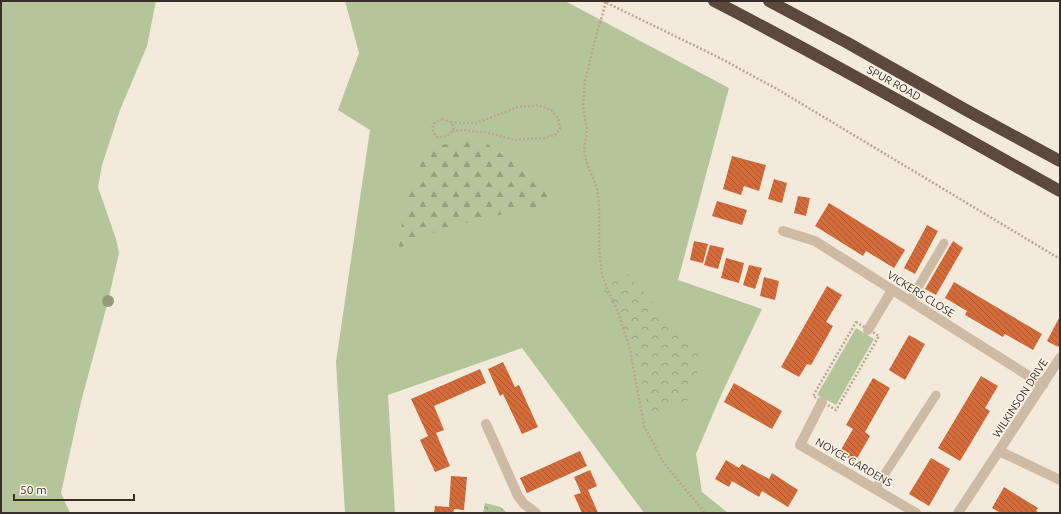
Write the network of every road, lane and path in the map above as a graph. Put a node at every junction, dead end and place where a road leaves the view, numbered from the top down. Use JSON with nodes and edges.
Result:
{"nodes":[{"id":1,"x":714,"y":1,"type":"edge"},
{"id":2,"x":769,"y":1,"type":"edge"},
{"id":3,"x":605,"y":2,"type":"edge"},
{"id":4,"x":451,"y":122,"type":"junction"},
{"id":5,"x":452,"y":131,"type":"junction"},
{"id":6,"x":1060,"y":161,"type":"edge"},
{"id":7,"x":1060,"y":191,"type":"edge"},
{"id":8,"x":783,"y":232,"type":"dead end"},
{"id":9,"x":944,"y":243,"type":"dead end"},
{"id":10,"x":1060,"y":259,"type":"edge"},
{"id":11,"x":892,"y":290,"type":"junction"},
{"id":12,"x":910,"y":301,"type":"junction"},
{"id":13,"x":868,"y":330,"type":"junction"},
{"id":14,"x":1060,"y":358,"type":"edge"},
{"id":15,"x":1043,"y":385,"type":"junction"},
{"id":16,"x":936,"y":396,"type":"dead end"},
{"id":17,"x":822,"y":402,"type":"junction"},
{"id":18,"x":486,"y":424,"type":"dead end"},
{"id":19,"x":999,"y":451,"type":"junction"},
{"id":20,"x":1060,"y":480,"type":"edge"},
{"id":21,"x":875,"y":489,"type":"junction"},
{"id":22,"x":536,"y":513,"type":"edge"},
{"id":23,"x":705,"y":513,"type":"edge"},
{"id":24,"x":916,"y":513,"type":"edge"},
{"id":25,"x":958,"y":513,"type":"edge"}],
"edges":[{"from":1,"to":7,"type":"highway","name":"SPUR ROAD"},
{"from":2,"to":6,"type":"highway","name":"SPUR ROAD"},
{"from":3,"to":10,"type":"path"},
{"from":3,"to":23,"type":"path"},
{"from":4,"to":5,"type":"path"},
{"from":4,"to":5,"type":"path"},
{"from":4,"to":5,"type":"path"},
{"from":8,"to":11,"type":"street","name":"VICKERS CLOSE"},
{"from":9,"to":12,"type":"lane"},
{"from":11,"to":12,"type":"street","name":"VICKERS CLOSE"},
{"from":11,"to":13,"type":"street"},
{"from":12,"to":15,"type":"street","name":"VICKERS CLOSE"},
{"from":13,"to":17,"type":"path"},
{"from":13,"to":17,"type":"path"},
{"from":14,"to":15,"type":"street","name":"WILKINSON DRIVE"},
{"from":15,"to":19,"type":"street","name":"WILKINSON DRIVE"},
{"from":16,"to":21,"type":"lane"},
{"from":17,"to":21,"type":"street","name":"NOYCE GARDENS"},
{"from":18,"to":22,"type":"street"},
{"from":19,"to":20,"type":"street","name":"WILKINSON DRIVE"},
{"from":19,"to":25,"type":"street","name":"WILKINSON DRIVE"},
{"from":21,"to":24,"type":"street","name":"NOYCE GARDENS"}]}
